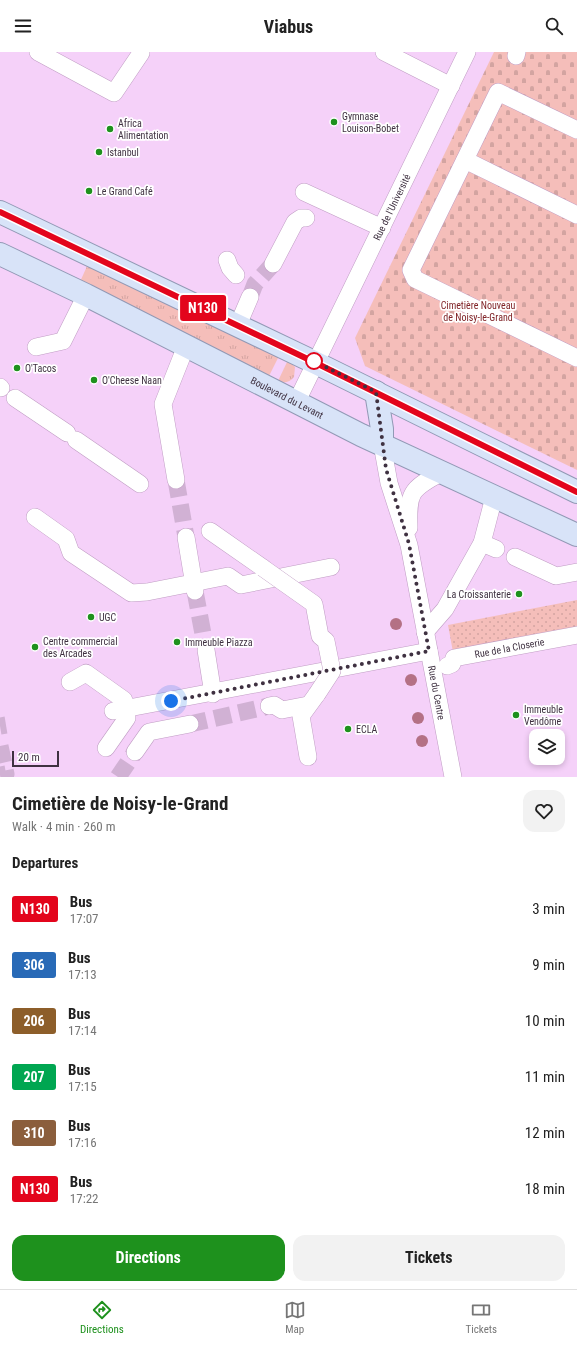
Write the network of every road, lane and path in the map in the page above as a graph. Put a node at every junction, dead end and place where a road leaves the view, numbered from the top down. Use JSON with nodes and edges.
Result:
{"nodes":[{"id":1,"x":38,"y":52,"type":"edge"},
{"id":2,"x":141,"y":52,"type":"edge"},
{"id":3,"x":384,"y":52,"type":"edge"},
{"id":4,"x":468,"y":52,"type":"edge"},
{"id":5,"x":451,"y":86,"type":"junction"},
{"id":6,"x":577,"y":130,"type":"edge"},
{"id":7,"x":465,"y":160,"type":"junction"},
{"id":8,"x":304,"y":192,"type":"dead end"},
{"id":9,"x":0,"y":212,"type":"edge"},
{"id":10,"x":577,"y":214,"type":"edge"},
{"id":11,"x":306,"y":218,"type":"dead end"},
{"id":12,"x":382,"y":228,"type":"junction"},
{"id":13,"x":0,"y":254,"type":"edge"},
{"id":14,"x":227,"y":260,"type":"dead end"},
{"id":15,"x":273,"y":264,"type":"tunnel mouth"},
{"id":16,"x":236,"y":275,"type":"dead end"},
{"id":17,"x":86,"y":295,"type":"junction"},
{"id":18,"x":250,"y":297,"type":"tunnel mouth"},
{"id":19,"x":238,"y":325,"type":"junction"},
{"id":20,"x":186,"y":346,"type":"junction"},
{"id":21,"x":36,"y":347,"type":"dead end"},
{"id":22,"x":577,"y":358,"type":"edge"},
{"id":23,"x":316,"y":363,"type":"junction"},
{"id":24,"x":376,"y":392,"type":"junction"},
{"id":25,"x":16,"y":398,"type":"dead end"},
{"id":26,"x":296,"y":403,"type":"junction"},
{"id":27,"x":382,"y":444,"type":"junction"},
{"id":28,"x":441,"y":473,"type":"junction"},
{"id":29,"x":176,"y":480,"type":"tunnel mouth"},
{"id":30,"x":140,"y":484,"type":"dead end"},
{"id":31,"x":577,"y":492,"type":"edge"},
{"id":32,"x":494,"y":497,"type":"junction"},
{"id":33,"x":35,"y":517,"type":"dead end"},
{"id":34,"x":210,"y":531,"type":"dead end"},
{"id":35,"x":577,"y":535,"type":"edge"},
{"id":36,"x":186,"y":537,"type":"tunnel mouth"},
{"id":37,"x":409,"y":544,"type":"junction"},
{"id":38,"x":515,"y":557,"type":"dead end"},
{"id":39,"x":331,"y":567,"type":"dead end"},
{"id":40,"x":577,"y":572,"type":"edge"},
{"id":41,"x":195,"y":587,"type":"junction"},
{"id":42,"x":425,"y":632,"type":"junction"},
{"id":43,"x":577,"y":635,"type":"edge"},
{"id":44,"x":206,"y":650,"type":"tunnel mouth"},
{"id":45,"x":429,"y":651,"type":"junction"},
{"id":46,"x":446,"y":666,"type":"dead end"},
{"id":47,"x":70,"y":682,"type":"dead end"},
{"id":48,"x":213,"y":694,"type":"junction"},
{"id":49,"x":307,"y":701,"type":"junction"},
{"id":50,"x":269,"y":706,"type":"tunnel mouth"},
{"id":51,"x":120,"y":710,"type":"junction"},
{"id":52,"x":190,"y":724,"type":"tunnel mouth"},
{"id":53,"x":106,"y":748,"type":"dead end"},
{"id":54,"x":135,"y":752,"type":"tunnel mouth"},
{"id":55,"x":308,"y":757,"type":"dead end"},
{"id":56,"x":453,"y":777,"type":"edge"}],
"edges":[{"from":1,"to":2,"type":"street"},
{"from":3,"to":5,"type":"street"},
{"from":4,"to":5,"type":"street","name":"Rue de l'Université"},
{"from":5,"to":12,"type":"street","name":"Rue de l'Université"},
{"from":6,"to":7,"type":"street"},
{"from":7,"to":10,"type":"street"},
{"from":7,"to":22,"type":"street"},
{"from":8,"to":12,"type":"street"},
{"from":9,"to":19,"type":"main road"},
{"from":11,"to":15,"type":"street"},
{"from":12,"to":23,"type":"street","name":"Rue de l'Université"},
{"from":13,"to":17,"type":"main road","name":"Boulevard du Levant"},
{"from":14,"to":16,"type":"street"},
{"from":17,"to":20,"type":"main road","name":"Boulevard du Levant"},
{"from":17,"to":21,"type":"street"},
{"from":18,"to":19,"type":"street"},
{"from":19,"to":23,"type":"main road"},
{"from":20,"to":26,"type":"main road","name":"Boulevard du Levant"},
{"from":20,"to":29,"type":"street"},
{"from":23,"to":24,"type":"main road"},
{"from":23,"to":26,"type":"street","name":"Rue de l'Université"},
{"from":24,"to":27,"type":"main road"},
{"from":24,"to":31,"type":"main road"},
{"from":25,"to":30,"type":"street"},
{"from":26,"to":27,"type":"main road","name":"Boulevard du Levant"},
{"from":27,"to":28,"type":"main road","name":"Boulevard du Levant"},
{"from":27,"to":37,"type":"street","name":"Rue du Centre"},
{"from":28,"to":32,"type":"main road","name":"Boulevard du Levant"},
{"from":28,"to":37,"type":"street"},
{"from":32,"to":35,"type":"main road","name":"Boulevard du Levant"},
{"from":32,"to":42,"type":"street"},
{"from":33,"to":41,"type":"street"},
{"from":34,"to":49,"type":"street","bridge":true},
{"from":36,"to":41,"type":"street"},
{"from":37,"to":42,"type":"street","name":"Rue du Centre"},
{"from":38,"to":40,"type":"street"},
{"from":39,"to":41,"type":"street"},
{"from":42,"to":45,"type":"street","name":"Rue du Centre"},
{"from":43,"to":46,"type":"street","name":"Rue de la Closerie"},
{"from":44,"to":48,"type":"street"},
{"from":45,"to":48,"type":"street"},
{"from":45,"to":56,"type":"street","name":"Rue du Centre"},
{"from":47,"to":51,"type":"street"},
{"from":48,"to":51,"type":"street"},
{"from":49,"to":50,"type":"street"},
{"from":49,"to":55,"type":"street"},
{"from":51,"to":53,"type":"street"},
{"from":52,"to":54,"type":"street"}]}
